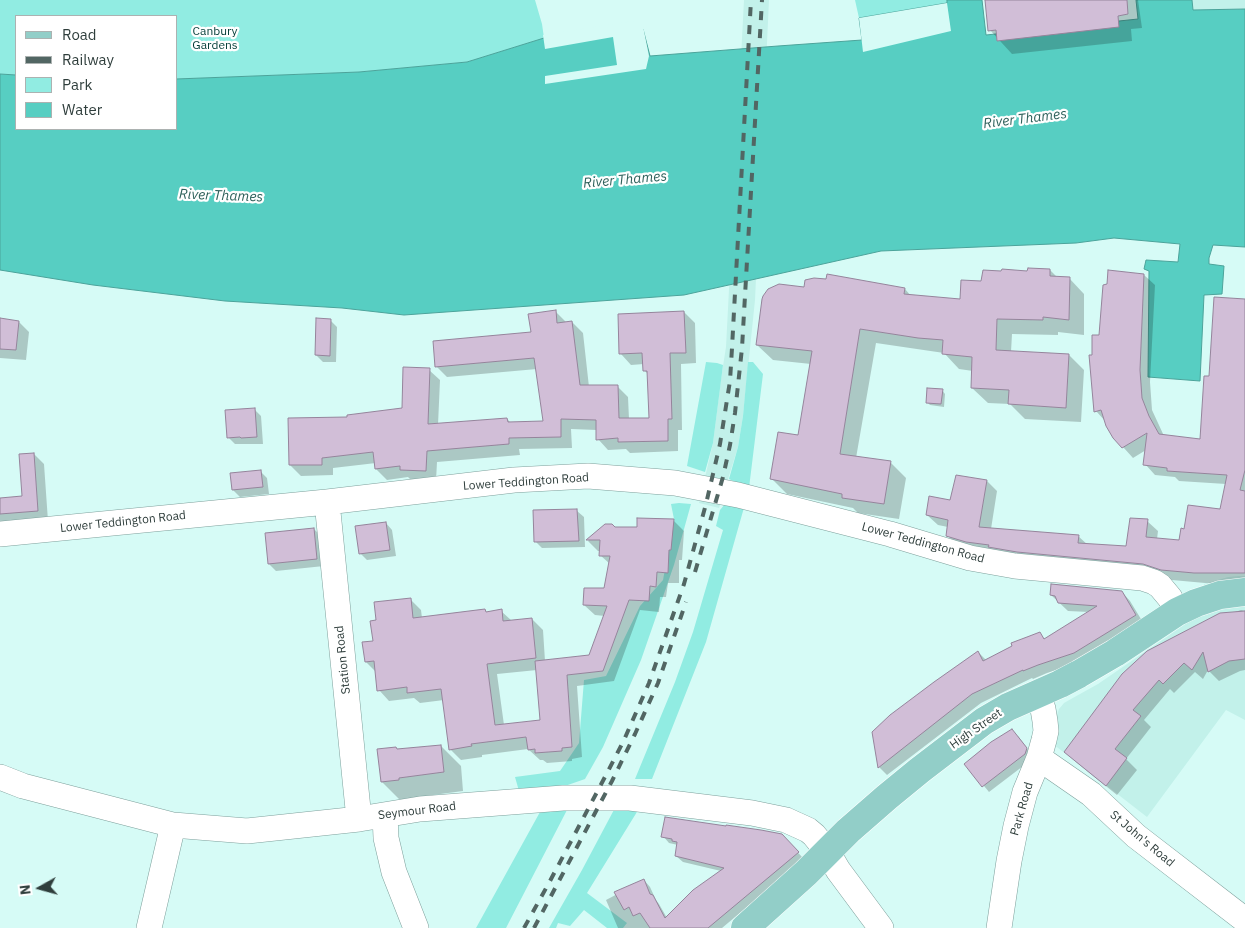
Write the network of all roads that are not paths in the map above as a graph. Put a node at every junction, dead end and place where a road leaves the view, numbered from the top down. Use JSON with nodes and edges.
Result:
{"nodes":[{"id":1,"x":327,"y":502,"type":"junction"},
{"id":2,"x":0,"y":534,"type":"edge"},
{"id":3,"x":1245,"y":592,"type":"edge"},
{"id":4,"x":1177,"y":612,"type":"junction"},
{"id":5,"x":1038,"y":693,"type":"junction"},
{"id":6,"x":1039,"y":758,"type":"junction"},
{"id":7,"x":0,"y":777,"type":"edge"},
{"id":8,"x":385,"y":815,"type":"junction"},
{"id":9,"x":359,"y":819,"type":"junction"},
{"id":10,"x":174,"y":824,"type":"junction"},
{"id":11,"x":827,"y":851,"type":"junction"},
{"id":12,"x":1245,"y":920,"type":"edge"},
{"id":13,"x":149,"y":928,"type":"edge"},
{"id":14,"x":416,"y":928,"type":"edge"},
{"id":15,"x":745,"y":928,"type":"edge"},
{"id":16,"x":880,"y":928,"type":"edge"},
{"id":17,"x":1000,"y":928,"type":"edge"}],
"edges":[{"from":1,"to":2,"type":"street","name":"Lower Teddington Road"},
{"from":1,"to":4,"type":"street","name":"Lower Teddington Road"},
{"from":1,"to":9,"type":"street","name":"Station Road"},
{"from":3,"to":4,"type":"main road","name":"High Street"},
{"from":4,"to":5,"type":"main road","name":"High Street"},
{"from":5,"to":6,"type":"street","name":"Park Road"},
{"from":5,"to":11,"type":"main road","name":"High Street"},
{"from":6,"to":12,"type":"street","name":"St John's Road"},
{"from":6,"to":17,"type":"street","name":"Park Road"},
{"from":7,"to":10,"type":"street","name":"Seymour Road"},
{"from":8,"to":9,"type":"street","name":"Seymour Road"},
{"from":8,"to":11,"type":"street","name":"Seymour Road"},
{"from":8,"to":14,"type":"street"},
{"from":9,"to":10,"type":"street","name":"Seymour Road"},
{"from":10,"to":13,"type":"street"},
{"from":11,"to":15,"type":"main road","name":"High Street"},
{"from":11,"to":16,"type":"street","name":"Seymour Road"}]}
